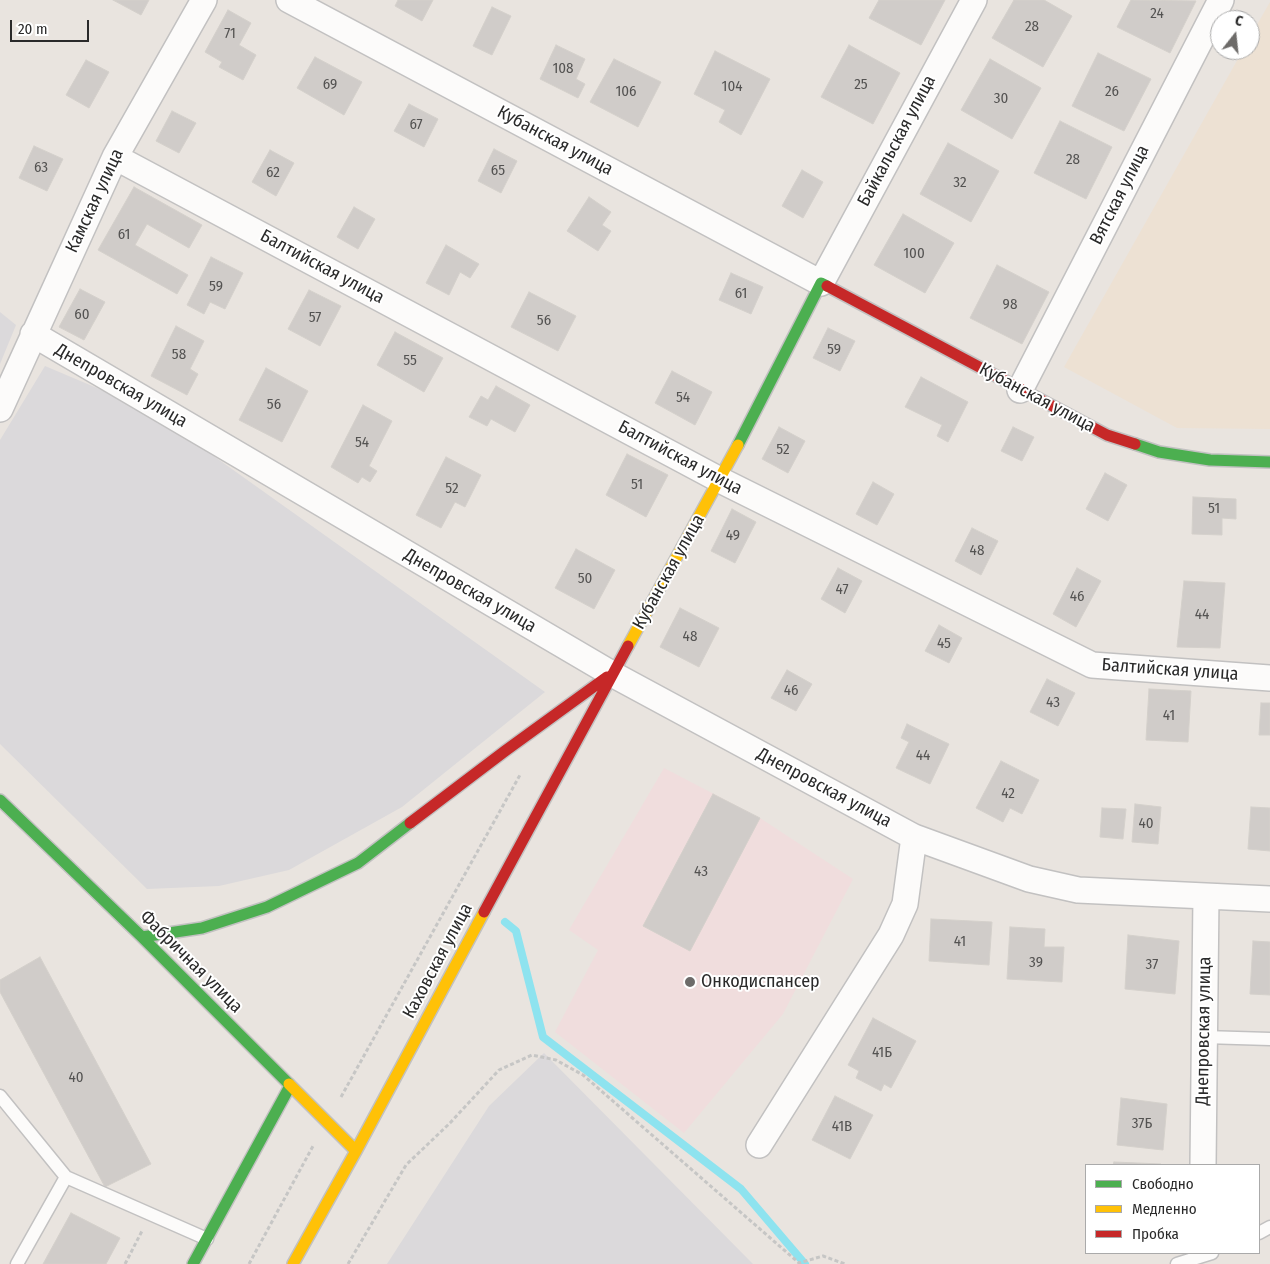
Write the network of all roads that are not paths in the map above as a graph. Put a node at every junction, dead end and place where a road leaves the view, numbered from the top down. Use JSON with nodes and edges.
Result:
{"nodes":[{"id":1,"x":204,"y":0,"type":"edge"},
{"id":2,"x":289,"y":0,"type":"edge"},
{"id":3,"x":974,"y":0,"type":"edge"},
{"id":4,"x":1220,"y":0,"type":"edge"},
{"id":5,"x":114,"y":157,"type":"junction"},
{"id":6,"x":821,"y":283,"type":"junction"},
{"id":7,"x":33,"y":334,"type":"junction"},
{"id":8,"x":1020,"y":390,"type":"junction"},
{"id":9,"x":0,"y":409,"type":"edge"},
{"id":10,"x":1270,"y":462,"type":"edge"},
{"id":11,"x":720,"y":480,"type":"junction"},
{"id":12,"x":612,"y":674,"type":"junction"},
{"id":13,"x":1270,"y":678,"type":"edge"},
{"id":14,"x":0,"y":800,"type":"edge"},
{"id":15,"x":914,"y":837,"type":"junction"},
{"id":16,"x":1206,"y":896,"type":"junction"},
{"id":17,"x":1270,"y":899,"type":"edge"},
{"id":18,"x":142,"y":938,"type":"junction"},
{"id":19,"x":1204,"y":1037,"type":"junction"},
{"id":20,"x":1270,"y":1039,"type":"edge"},
{"id":21,"x":290,"y":1086,"type":"junction"},
{"id":22,"x":0,"y":1096,"type":"edge"},
{"id":23,"x":759,"y":1145,"type":"dead end"},
{"id":24,"x":356,"y":1151,"type":"junction"},
{"id":25,"x":1203,"y":1164,"type":"edge"},
{"id":26,"x":66,"y":1177,"type":"junction"},
{"id":27,"x":207,"y":1239,"type":"junction"},
{"id":28,"x":1209,"y":1254,"type":"edge"},
{"id":29,"x":17,"y":1264,"type":"edge"},
{"id":30,"x":193,"y":1264,"type":"edge"},
{"id":31,"x":293,"y":1264,"type":"edge"},
{"id":32,"x":1177,"y":1264,"type":"edge"}],
"edges":[{"from":1,"to":5,"type":"street","name":"Камская улица"},
{"from":2,"to":6,"type":"street","name":"Кубанская улица"},
{"from":3,"to":6,"type":"street","name":"Байкальская улица"},
{"from":4,"to":8,"type":"street","name":"Вятская улица"},
{"from":5,"to":7,"type":"street","name":"Камская улица"},
{"from":5,"to":11,"type":"street","name":"Балтийская улица"},
{"from":6,"to":8,"type":"street","name":"Кубанская улица"},
{"from":6,"to":11,"type":"street","name":"Кубанская улица"},
{"from":7,"to":9,"type":"street","name":"Камская улица"},
{"from":7,"to":12,"type":"street","name":"Днепровская улица"},
{"from":8,"to":10,"type":"street","name":"Кубанская улица"},
{"from":11,"to":12,"type":"street","name":"Кубанская улица"},
{"from":11,"to":13,"type":"street","name":"Балтийская улица"},
{"from":12,"to":15,"type":"street","name":"Днепровская улица"},
{"from":12,"to":18,"type":"street"},
{"from":12,"to":24,"type":"street","name":"Каховская улица"},
{"from":14,"to":18,"type":"street","name":"Фабричная улица"},
{"from":15,"to":16,"type":"street","name":"Днепровская улица"},
{"from":15,"to":23,"type":"street"},
{"from":16,"to":17,"type":"street","name":"Днепровская улица"},
{"from":16,"to":19,"type":"street","name":"Днепровская улица"},
{"from":18,"to":21,"type":"street","name":"Фабричная улица"},
{"from":19,"to":20,"type":"lane"},
{"from":19,"to":25,"type":"street","name":"Днепровская улица"},
{"from":21,"to":24,"type":"street","name":"Фабричная улица"},
{"from":21,"to":27,"type":"street"},
{"from":22,"to":26,"type":"lane"},
{"from":24,"to":31,"type":"street","name":"Каховская улица"},
{"from":26,"to":27,"type":"lane"},
{"from":26,"to":29,"type":"lane"},
{"from":27,"to":30,"type":"street"},
{"from":28,"to":32,"type":"lane"}]}
